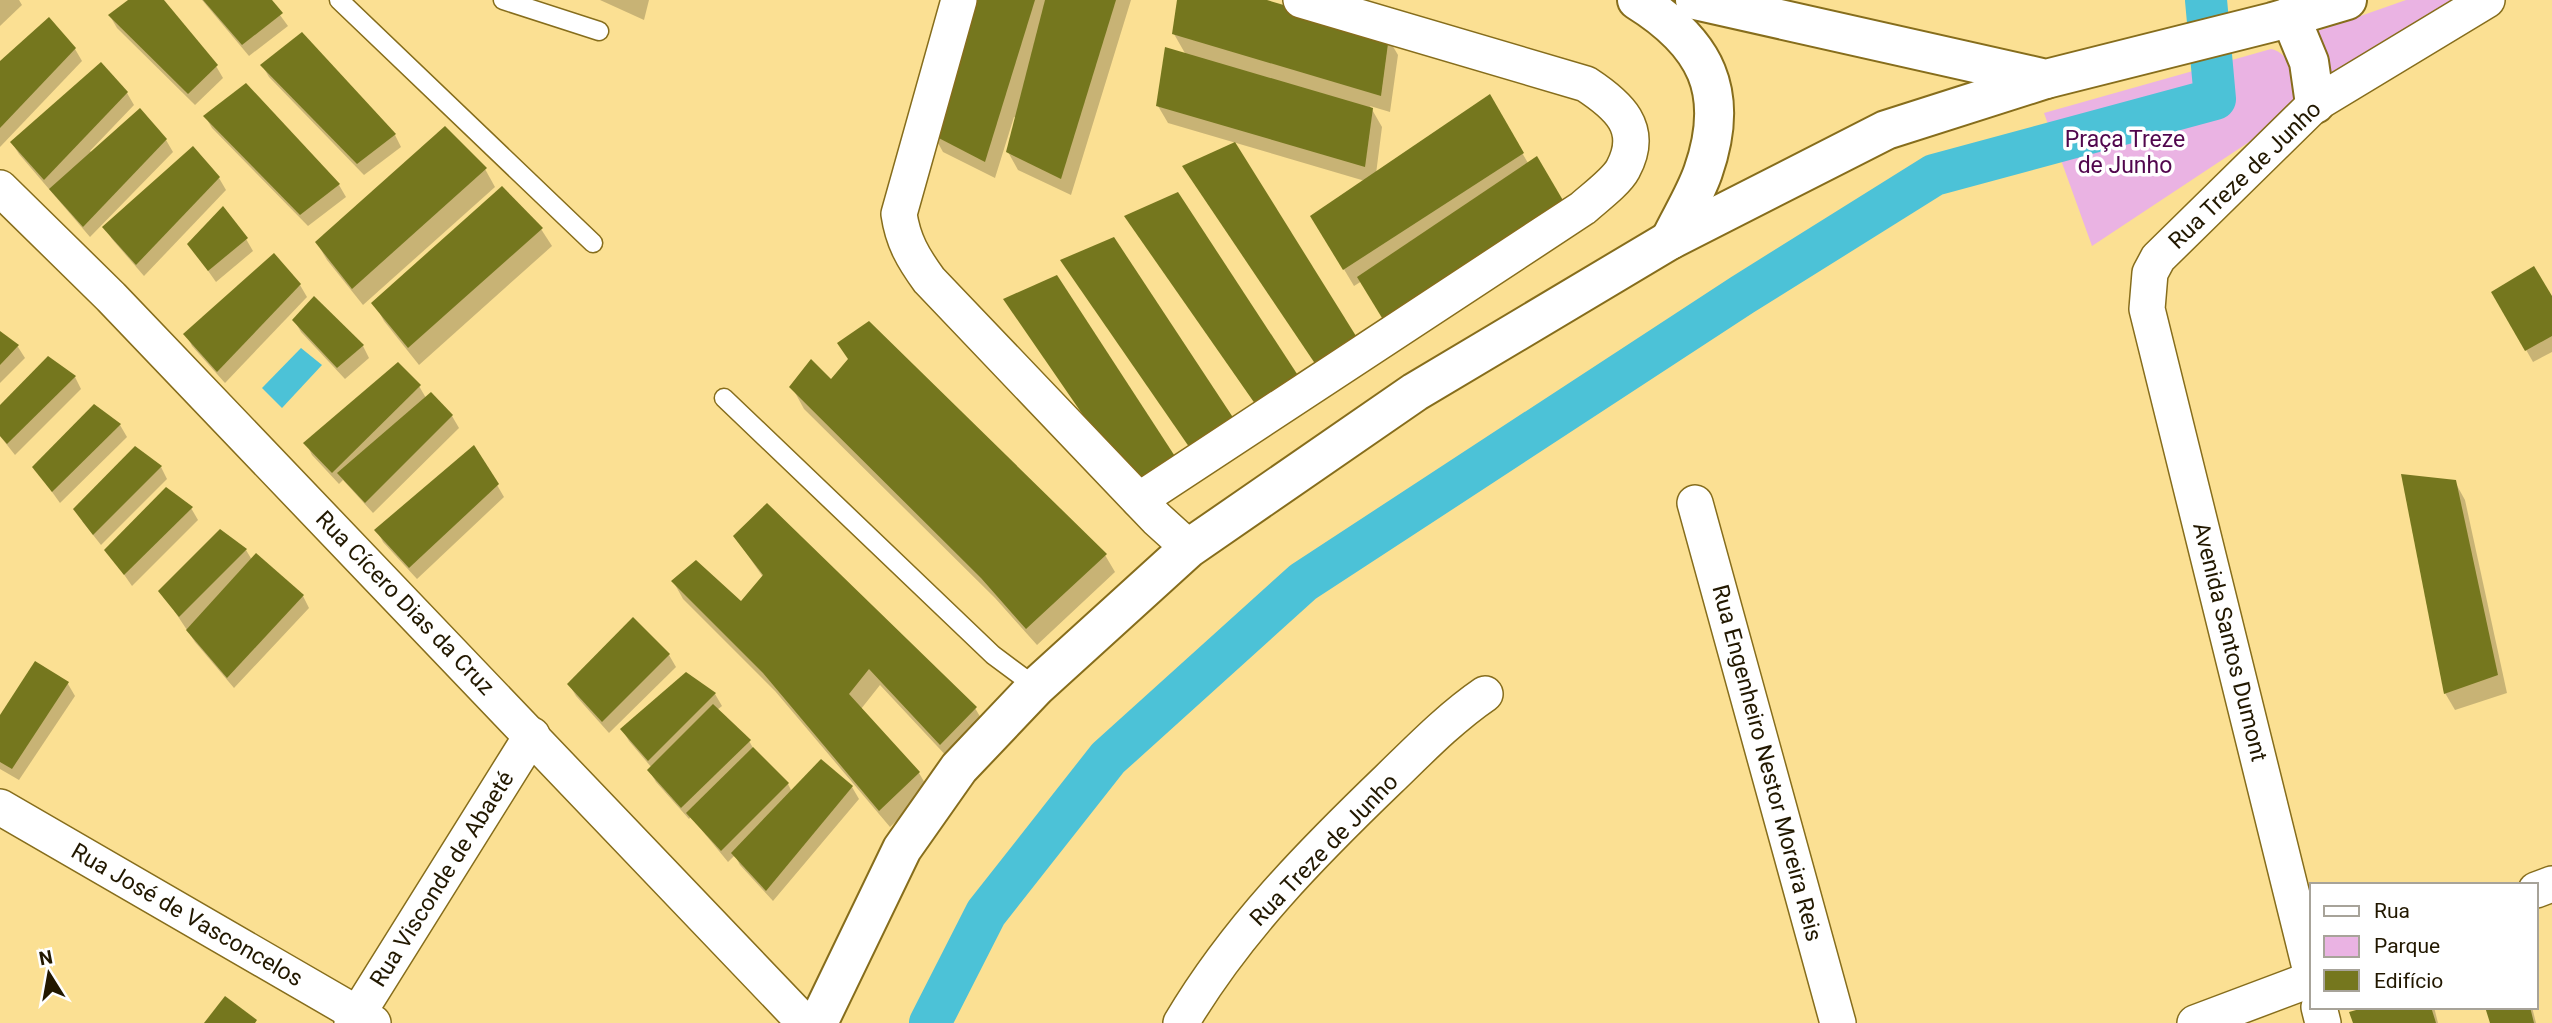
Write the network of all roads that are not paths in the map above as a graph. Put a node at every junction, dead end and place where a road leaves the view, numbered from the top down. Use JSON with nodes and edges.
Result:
{"nodes":[{"id":1,"x":340,"y":0,"type":"edge"},
{"id":2,"x":503,"y":0,"type":"edge"},
{"id":3,"x":959,"y":0,"type":"edge"},
{"id":4,"x":1301,"y":0,"type":"edge"},
{"id":5,"x":1637,"y":0,"type":"edge"},
{"id":6,"x":1695,"y":0,"type":"edge"},
{"id":7,"x":2347,"y":0,"type":"edge"},
{"id":8,"x":2487,"y":0,"type":"edge"},
{"id":9,"x":2282,"y":19,"type":"junction"},
{"id":10,"x":599,"y":31,"type":"dead end"},
{"id":11,"x":2046,"y":79,"type":"junction"},
{"id":12,"x":2315,"y":104,"type":"junction"},
{"id":13,"x":0,"y":188,"type":"edge"},
{"id":14,"x":1670,"y":240,"type":"junction"},
{"id":15,"x":593,"y":243,"type":"dead end"},
{"id":16,"x":2147,"y":309,"type":"joint"},
{"id":17,"x":724,"y":398,"type":"dead end"},
{"id":18,"x":1139,"y":500,"type":"junction"},
{"id":19,"x":1695,"y":503,"type":"dead end"},
{"id":20,"x":1189,"y":548,"type":"junction"},
{"id":21,"x":1037,"y":687,"type":"junction"},
{"id":22,"x":1485,"y":694,"type":"dead end"},
{"id":23,"x":532,"y":735,"type":"junction"},
{"id":24,"x":0,"y":807,"type":"edge"},
{"id":25,"x":2310,"y":969,"type":"edge"},
{"id":26,"x":2310,"y":978,"type":"edge"},
{"id":27,"x":361,"y":1020,"type":"edge"},
{"id":28,"x":805,"y":1023,"type":"edge"},
{"id":29,"x":818,"y":1023,"type":"edge"},
{"id":30,"x":1181,"y":1023,"type":"edge"},
{"id":31,"x":1838,"y":1023,"type":"edge"},
{"id":32,"x":2195,"y":1023,"type":"edge"}],
"edges":[{"from":1,"to":15,"type":"lane"},
{"from":2,"to":10,"type":"lane"},
{"from":3,"to":18,"type":"street"},
{"from":4,"to":18,"type":"street"},
{"from":5,"to":14,"type":"street"},
{"from":6,"to":11,"type":"street"},
{"from":7,"to":9,"type":"street"},
{"from":8,"to":12,"type":"street","name":"Rua Treze de Junho"},
{"from":9,"to":11,"type":"street"},
{"from":9,"to":12,"type":"street"},
{"from":11,"to":14,"type":"street"},
{"from":12,"to":16,"type":"street","name":"Rua Treze de Junho"},
{"from":13,"to":23,"type":"street","name":"Rua Cícero Dias da Cruz"},
{"from":14,"to":20,"type":"street"},
{"from":16,"to":25,"type":"street","name":"Avenida Santos Dumont"},
{"from":17,"to":21,"type":"lane"},
{"from":18,"to":20,"type":"street"},
{"from":19,"to":31,"type":"street","name":"Rua Engenheiro Nestor Moreira Reis"},
{"from":20,"to":21,"type":"street"},
{"from":21,"to":29,"type":"street"},
{"from":22,"to":30,"type":"street","name":"Rua Treze de Junho"},
{"from":23,"to":27,"type":"street","name":"Rua Visconde de Abaeté"},
{"from":23,"to":28,"type":"street","name":"Rua Cícero Dias da Cruz"},
{"from":24,"to":27,"type":"street","name":"Rua José de Vasconcelos"},
{"from":26,"to":32,"type":"street"}]}
